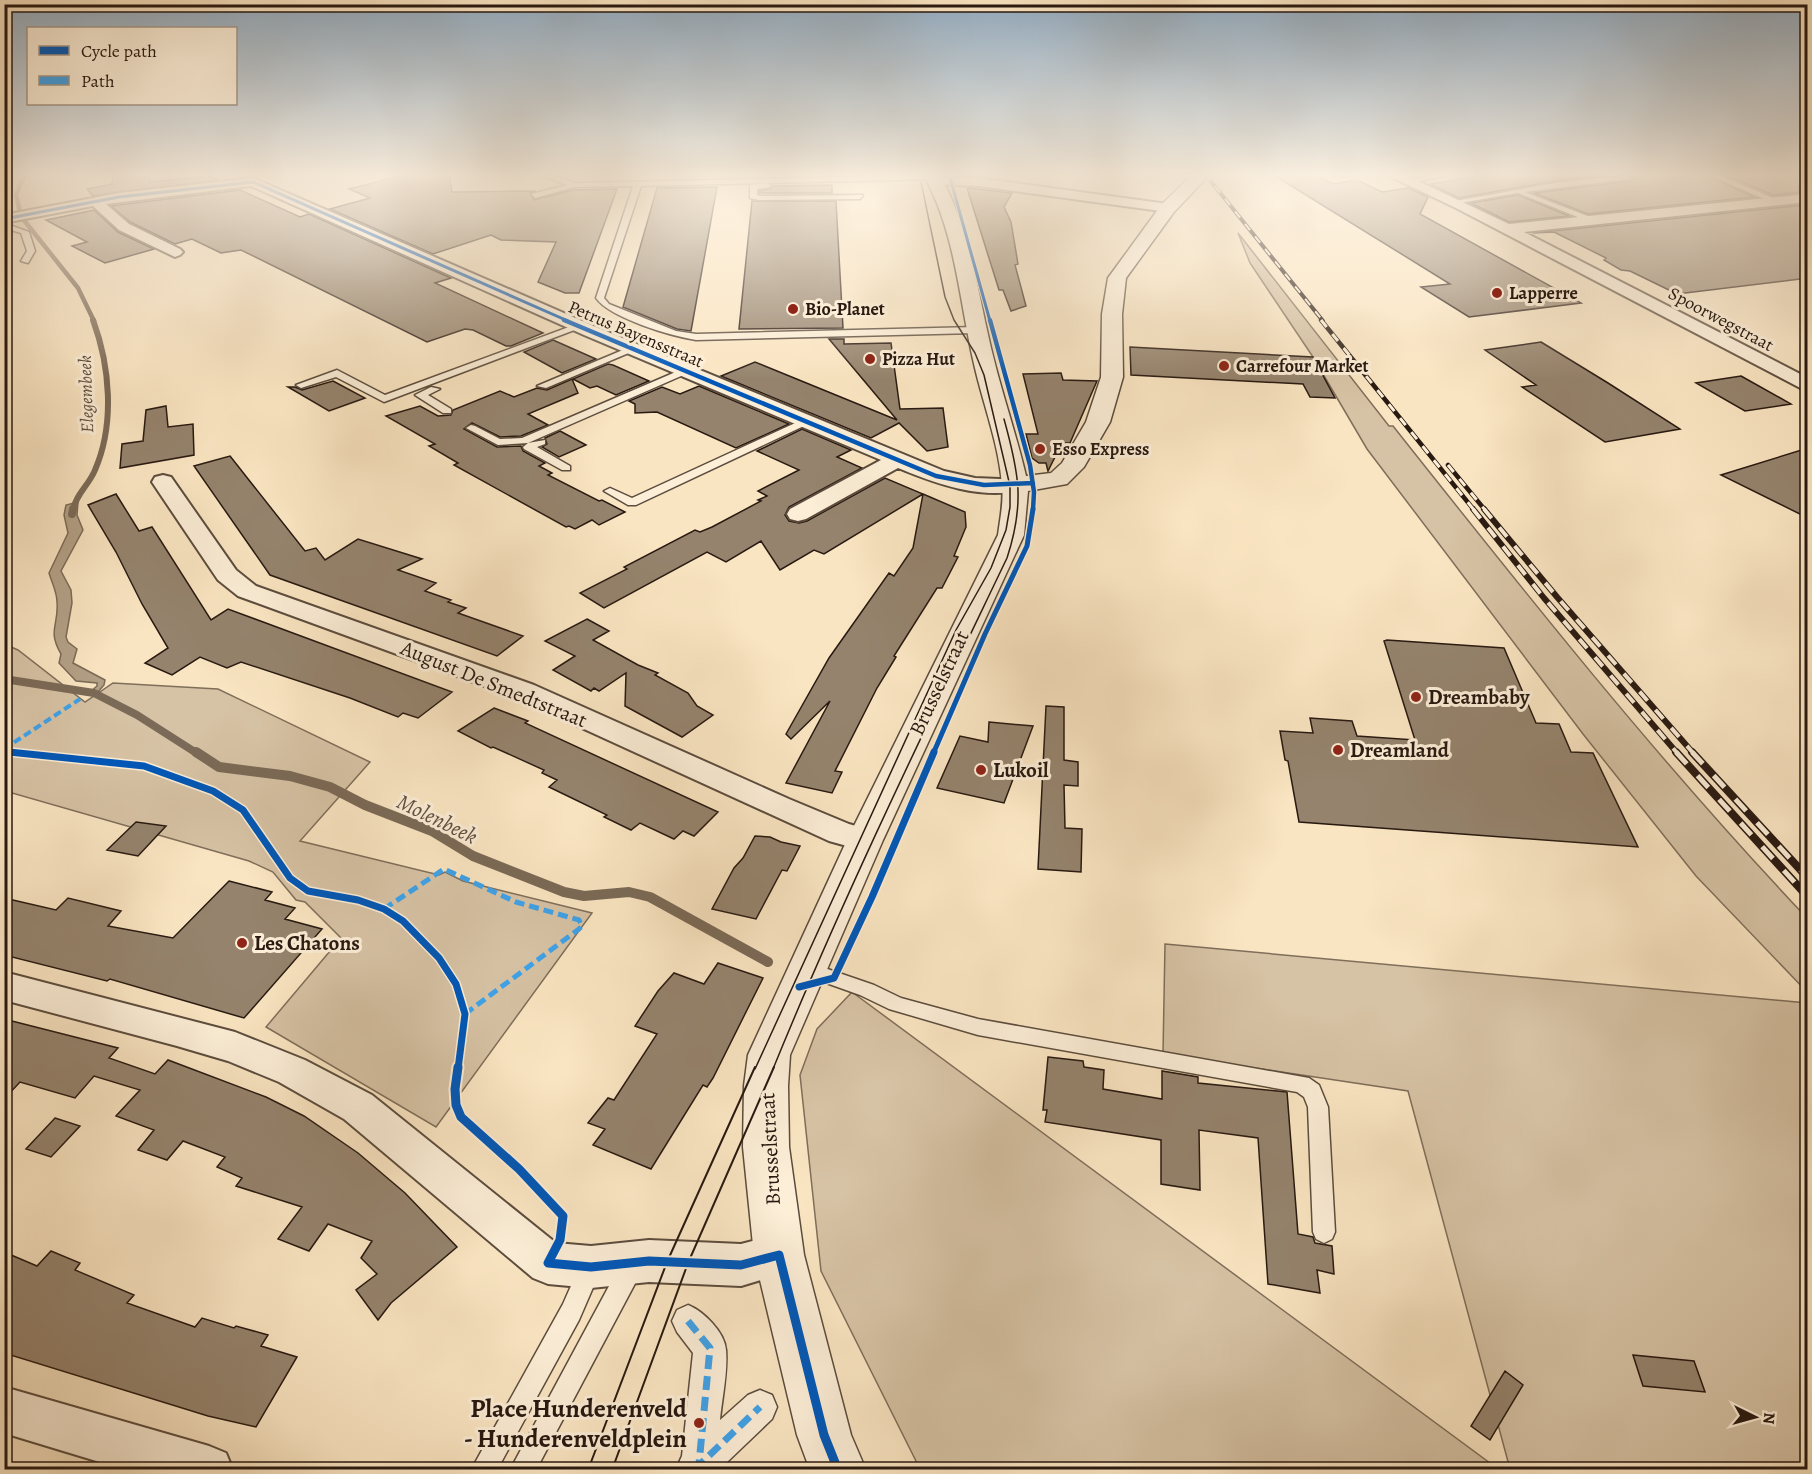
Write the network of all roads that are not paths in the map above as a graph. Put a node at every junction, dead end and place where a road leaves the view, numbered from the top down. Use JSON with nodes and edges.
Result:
{"nodes":[{"id":1,"x":28,"y":243,"type":"edge"},
{"id":2,"x":156,"y":243,"type":"edge"},
{"id":3,"x":398,"y":243,"type":"edge"},
{"id":4,"x":618,"y":243,"type":"edge"},
{"id":5,"x":958,"y":243,"type":"edge"},
{"id":6,"x":1143,"y":243,"type":"edge"},
{"id":7,"x":1533,"y":243,"type":"edge"},
{"id":8,"x":175,"y":252,"type":"dead end"},
{"id":9,"x":25,"y":261,"type":"dead end"},
{"id":10,"x":585,"y":328,"type":"junction"},
{"id":11,"x":976,"y":330,"type":"junction"},
{"id":12,"x":633,"y":349,"type":"junction"},
{"id":13,"x":690,"y":373,"type":"junction"},
{"id":14,"x":301,"y":385,"type":"dead end"},
{"id":15,"x":542,"y":386,"type":"dead end"},
{"id":16,"x":1808,"y":386,"type":"edge"},
{"id":17,"x":447,"y":411,"type":"dead end"},
{"id":18,"x":804,"y":422,"type":"junction"},
{"id":19,"x":471,"y":428,"type":"dead end"},
{"id":20,"x":897,"y":460,"type":"junction"},
{"id":21,"x":566,"y":468,"type":"dead end"},
{"id":22,"x":163,"y":482,"type":"dead end"},
{"id":23,"x":1015,"y":485,"type":"junction"},
{"id":24,"x":610,"y":490,"type":"dead end"},
{"id":25,"x":798,"y":514,"type":"dead end"},
{"id":26,"x":865,"y":840,"type":"junction"},
{"id":27,"x":807,"y":969,"type":"junction"},
{"id":28,"x":4,"y":986,"type":"edge"},
{"id":29,"x":1324,"y":1232,"type":"dead end"},
{"id":30,"x":779,"y":1255,"type":"junction"},
{"id":31,"x":633,"y":1262,"type":"junction"},
{"id":32,"x":591,"y":1267,"type":"junction"},
{"id":33,"x":688,"y":1321,"type":"dead end"},
{"id":34,"x":760,"y":1407,"type":"dead end"},
{"id":35,"x":4,"y":1410,"type":"edge"},
{"id":36,"x":701,"y":1468,"type":"edge"},
{"id":37,"x":209,"y":1470,"type":"edge"},
{"id":38,"x":483,"y":1470,"type":"edge"},
{"id":39,"x":522,"y":1470,"type":"edge"},
{"id":40,"x":838,"y":1470,"type":"edge"}],
"edges":[{"from":1,"to":9,"type":"lane"},
{"from":2,"to":8,"type":"street"},
{"from":3,"to":10,"type":"street","name":"Petrus Bayensstraat"},
{"from":4,"to":11,"type":"lane"},
{"from":5,"to":11,"type":"street","name":"Brusselstraat"},
{"from":6,"to":23,"type":"street"},
{"from":7,"to":16,"type":"street","name":"Spoorwegstraat"},
{"from":10,"to":12,"type":"street","name":"Petrus Bayensstraat"},
{"from":10,"to":14,"type":"lane"},
{"from":10,"to":17,"type":"lane"},
{"from":11,"to":23,"type":"street","name":"Brusselstraat"},
{"from":12,"to":13,"type":"street","name":"Petrus Bayensstraat"},
{"from":12,"to":15,"type":"lane"},
{"from":13,"to":18,"type":"street","name":"Petrus Bayensstraat"},
{"from":13,"to":19,"type":"lane"},
{"from":13,"to":21,"type":"lane"},
{"from":18,"to":20,"type":"street","name":"Petrus Bayensstraat"},
{"from":18,"to":24,"type":"lane"},
{"from":20,"to":23,"type":"street","name":"Petrus Bayensstraat"},
{"from":20,"to":25,"type":"street"},
{"from":22,"to":26,"type":"street","name":"August De Smedtstraat"},
{"from":23,"to":26,"type":"street","name":"Brusselstraat"},
{"from":26,"to":27,"type":"street","name":"Brusselstraat"},
{"from":27,"to":29,"type":"lane"},
{"from":27,"to":30,"type":"street","name":"Brusselstraat"},
{"from":28,"to":32,"type":"street"},
{"from":30,"to":31,"type":"street"},
{"from":30,"to":40,"type":"street","name":"Brusselstraat"},
{"from":31,"to":32,"type":"street"},
{"from":31,"to":39,"type":"lane"},
{"from":32,"to":38,"type":"lane"},
{"from":33,"to":36,"type":"street"},
{"from":34,"to":36,"type":"street"},
{"from":35,"to":37,"type":"street"}]}
